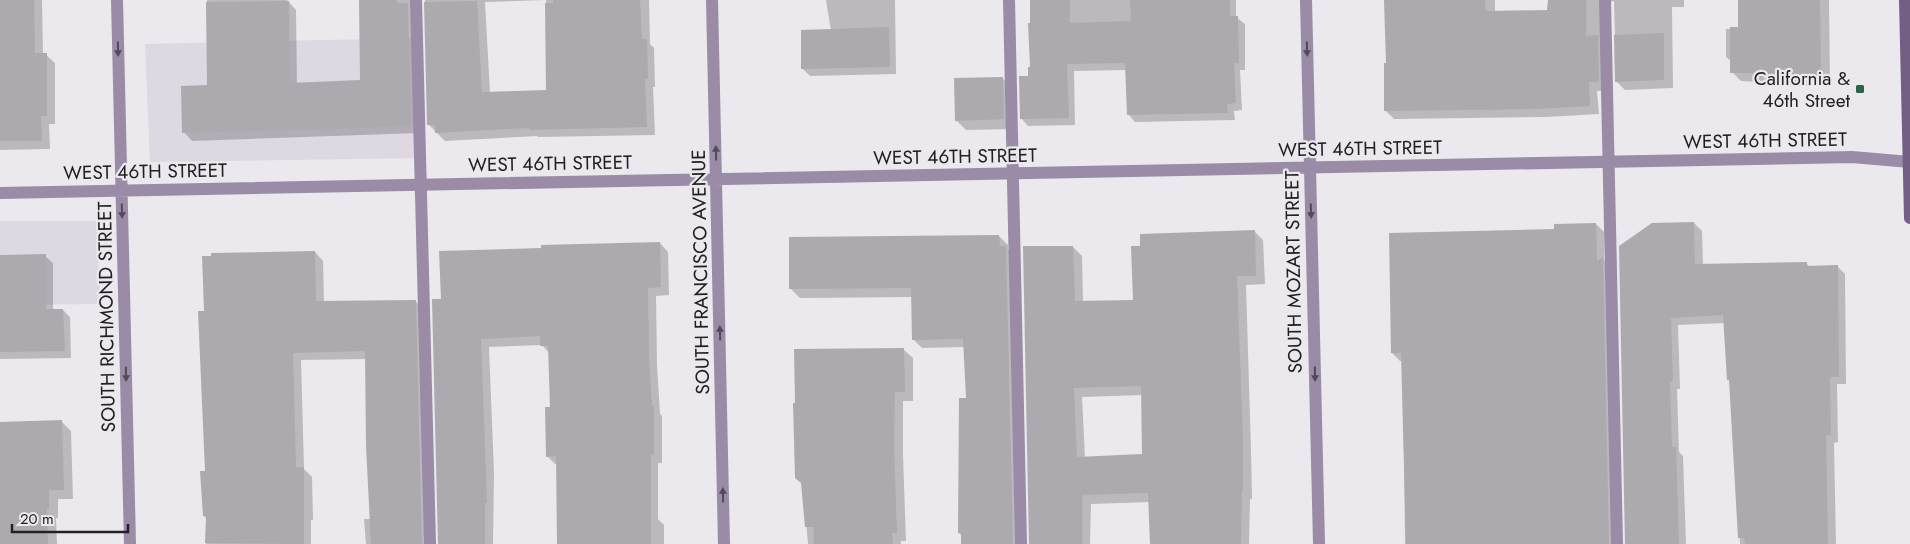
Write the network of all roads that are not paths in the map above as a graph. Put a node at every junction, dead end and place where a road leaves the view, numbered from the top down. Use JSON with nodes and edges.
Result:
{"nodes":[{"id":1,"x":117,"y":0,"type":"edge"},
{"id":2,"x":416,"y":0,"type":"edge"},
{"id":3,"x":712,"y":0,"type":"edge"},
{"id":4,"x":1009,"y":0,"type":"edge"},
{"id":5,"x":1306,"y":0,"type":"edge"},
{"id":6,"x":1605,"y":0,"type":"edge"},
{"id":7,"x":1905,"y":0,"type":"edge"},
{"id":8,"x":1609,"y":162,"type":"junction"},
{"id":9,"x":1909,"y":162,"type":"edge"},
{"id":10,"x":1309,"y":167,"type":"junction"},
{"id":11,"x":1013,"y":173,"type":"junction"},
{"id":12,"x":716,"y":179,"type":"junction"},
{"id":13,"x":421,"y":184,"type":"junction"},
{"id":14,"x":121,"y":190,"type":"junction"},
{"id":15,"x":0,"y":193,"type":"edge"},
{"id":16,"x":1910,"y":218,"type":"edge"},
{"id":17,"x":130,"y":544,"type":"edge"},
{"id":18,"x":430,"y":544,"type":"edge"},
{"id":19,"x":724,"y":544,"type":"edge"},
{"id":20,"x":1021,"y":544,"type":"edge"},
{"id":21,"x":1319,"y":544,"type":"edge"},
{"id":22,"x":1618,"y":544,"type":"edge"}],
"edges":[{"from":1,"to":14,"type":"street","name":"SOUTH RICHMOND STREET","one_way":true},
{"from":2,"to":13,"type":"street"},
{"from":12,"to":3,"type":"street","name":"SOUTH FRANCISCO AVENUE","one_way":true},
{"from":4,"to":11,"type":"street"},
{"from":5,"to":10,"type":"street","name":"SOUTH MOZART STREET","one_way":true},
{"from":6,"to":8,"type":"street"},
{"from":7,"to":9,"type":"main road"},
{"from":8,"to":9,"type":"street","name":"WEST 46TH STREET"},
{"from":8,"to":10,"type":"street","name":"WEST 46TH STREET"},
{"from":8,"to":22,"type":"street"},
{"from":9,"to":16,"type":"main road"},
{"from":10,"to":11,"type":"street","name":"WEST 46TH STREET"},
{"from":10,"to":21,"type":"street","name":"SOUTH MOZART STREET","one_way":true},
{"from":11,"to":12,"type":"street","name":"WEST 46TH STREET"},
{"from":11,"to":20,"type":"street"},
{"from":12,"to":13,"type":"street","name":"WEST 46TH STREET"},
{"from":19,"to":12,"type":"street","name":"SOUTH FRANCISCO AVENUE","one_way":true},
{"from":13,"to":14,"type":"street","name":"WEST 46TH STREET"},
{"from":13,"to":18,"type":"street"},
{"from":14,"to":15,"type":"street","name":"WEST 46TH STREET"},
{"from":14,"to":17,"type":"street","name":"SOUTH RICHMOND STREET","one_way":true}]}
